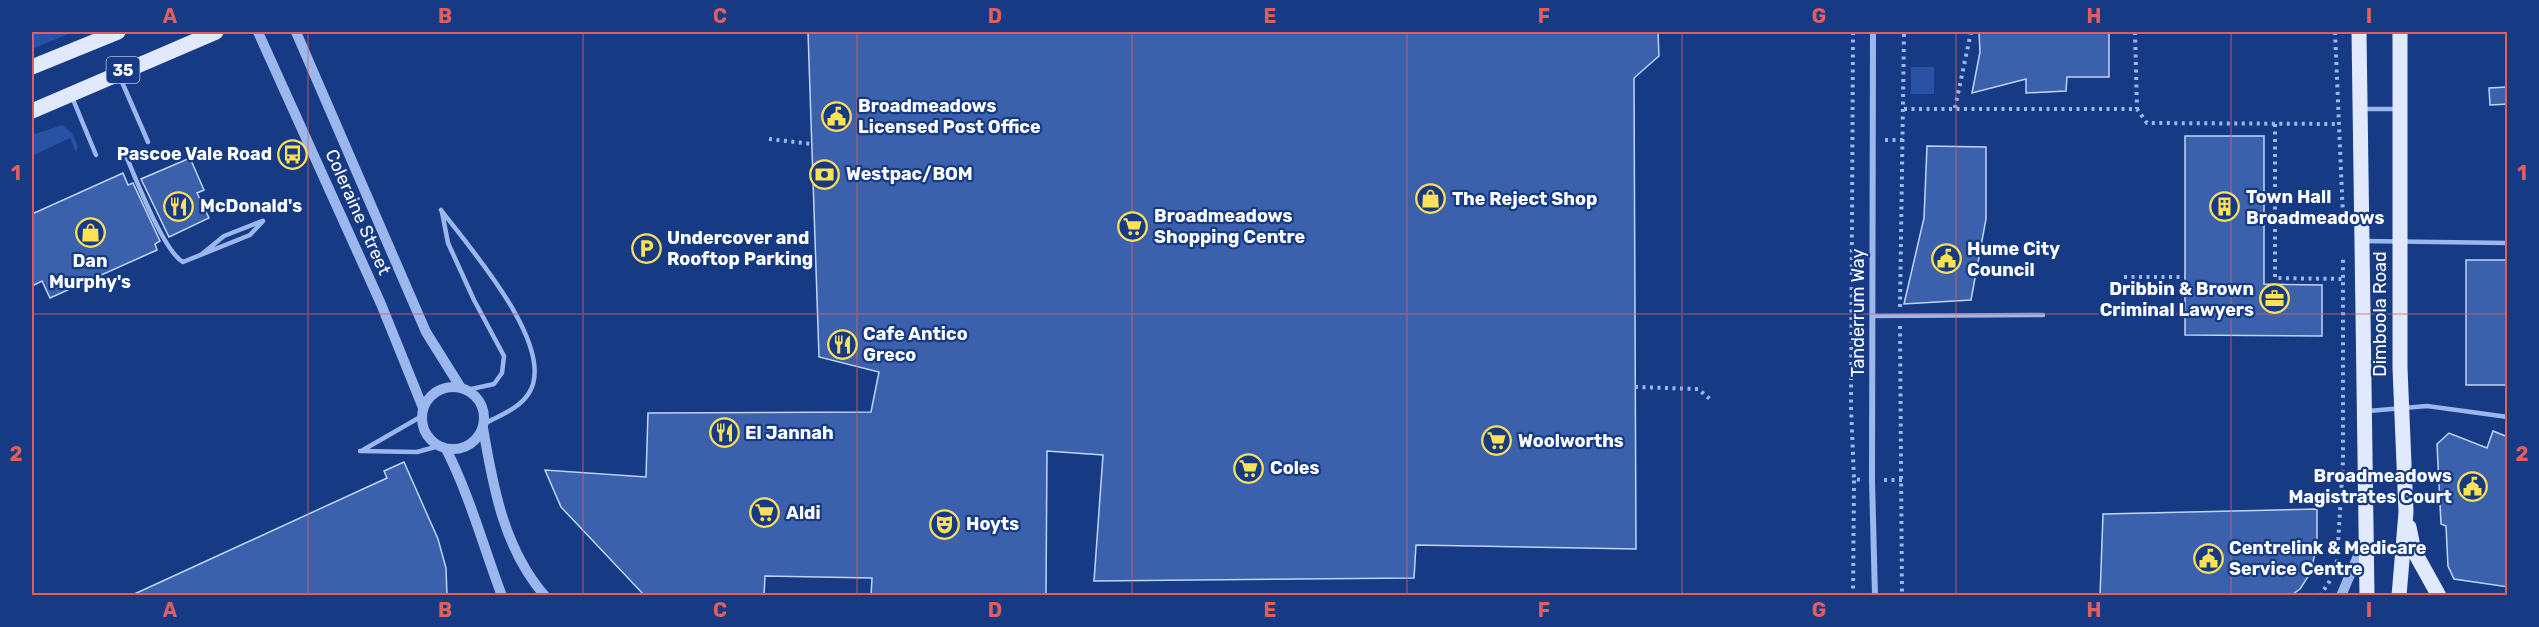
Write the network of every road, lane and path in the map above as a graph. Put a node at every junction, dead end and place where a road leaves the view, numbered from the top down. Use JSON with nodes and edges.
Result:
{"nodes":[{"id":1,"x":118,"y":32,"type":"edge"},
{"id":2,"x":216,"y":32,"type":"edge"},
{"id":3,"x":258,"y":32,"type":"edge"},
{"id":4,"x":296,"y":32,"type":"edge"},
{"id":5,"x":1853,"y":32,"type":"edge"},
{"id":6,"x":1873,"y":32,"type":"edge"},
{"id":7,"x":1971,"y":32,"type":"edge"},
{"id":8,"x":2135,"y":32,"type":"edge"},
{"id":9,"x":2335,"y":32,"type":"edge"},
{"id":10,"x":2359,"y":32,"type":"edge"},
{"id":11,"x":2401,"y":35,"type":"edge"},
{"id":12,"x":32,"y":67,"type":"edge"},
{"id":13,"x":118,"y":72,"type":"junction"},
{"id":14,"x":71,"y":93,"type":"junction"},
{"id":15,"x":1955,"y":108,"type":"junction"},
{"id":16,"x":1904,"y":109,"type":"dead end"},
{"id":17,"x":2137,"y":109,"type":"junction"},
{"id":18,"x":2360,"y":109,"type":"junction"},
{"id":19,"x":2399,"y":109,"type":"junction"},
{"id":20,"x":32,"y":111,"type":"edge"},
{"id":21,"x":2274,"y":124,"type":"junction"},
{"id":22,"x":2337,"y":124,"type":"junction"},
{"id":23,"x":769,"y":139,"type":"dead end"},
{"id":24,"x":148,"y":142,"type":"dead end"},
{"id":25,"x":812,"y":144,"type":"dead end"},
{"id":26,"x":124,"y":151,"type":"dead end"},
{"id":27,"x":96,"y":155,"type":"dead end"},
{"id":28,"x":2343,"y":225,"type":"dead end"},
{"id":29,"x":2361,"y":242,"type":"junction"},
{"id":30,"x":2399,"y":242,"type":"junction"},
{"id":31,"x":2508,"y":243,"type":"edge"},
{"id":32,"x":2343,"y":246,"type":"dead end"},
{"id":33,"x":195,"y":259,"type":"junction"},
{"id":34,"x":2124,"y":277,"type":"dead end"},
{"id":35,"x":2185,"y":278,"type":"dead end"},
{"id":36,"x":2343,"y":279,"type":"junction"},
{"id":37,"x":2043,"y":315,"type":"dead end"},
{"id":38,"x":1873,"y":316,"type":"junction"},
{"id":39,"x":1635,"y":387,"type":"dead end"},
{"id":40,"x":464,"y":389,"type":"junction"},
{"id":41,"x":1710,"y":399,"type":"dead end"},
{"id":42,"x":2401,"y":406,"type":"junction"},
{"id":43,"x":423,"y":412,"type":"junction"},
{"id":44,"x":2363,"y":412,"type":"junction"},
{"id":45,"x":2508,"y":417,"type":"edge"},
{"id":46,"x":484,"y":426,"type":"junction"},
{"id":47,"x":442,"y":447,"type":"junction"},
{"id":48,"x":1854,"y":479,"type":"junction"},
{"id":49,"x":1872,"y":480,"type":"junction"},
{"id":50,"x":1902,"y":480,"type":"dead end"},
{"id":51,"x":2406,"y":512,"type":"junction"},
{"id":52,"x":2364,"y":542,"type":"junction"},
{"id":53,"x":502,"y":596,"type":"edge"},
{"id":54,"x":545,"y":596,"type":"edge"},
{"id":55,"x":1853,"y":596,"type":"edge"},
{"id":56,"x":1875,"y":596,"type":"edge"},
{"id":57,"x":2320,"y":596,"type":"edge"},
{"id":58,"x":2341,"y":596,"type":"edge"},
{"id":59,"x":2367,"y":596,"type":"edge"},
{"id":60,"x":2399,"y":596,"type":"edge"},
{"id":61,"x":2439,"y":596,"type":"edge"}],
"edges":[{"from":1,"to":12,"type":"main road","number":"35"},
{"from":2,"to":13,"type":"main road","number":"35"},
{"from":3,"to":43,"type":"street","name":"Coleraine Street"},
{"from":4,"to":40,"type":"street","name":"Coleraine Street"},
{"from":5,"to":48,"type":"path"},
{"from":6,"to":38,"type":"street","name":"Tanderrum Way"},
{"from":7,"to":15,"type":"path"},
{"from":8,"to":17,"type":"path"},
{"from":9,"to":22,"type":"path"},
{"from":10,"to":18,"type":"main road","name":"Dimboola Road"},
{"from":11,"to":19,"type":"main road","name":"Dimboola Road"},
{"from":13,"to":14,"type":"main road","number":"35"},
{"from":13,"to":24,"type":"lane"},
{"from":14,"to":20,"type":"main road","number":"35"},
{"from":14,"to":27,"type":"lane"},
{"from":15,"to":16,"type":"path"},
{"from":15,"to":17,"type":"path"},
{"from":17,"to":21,"type":"path"},
{"from":18,"to":19,"type":"lane"},
{"from":18,"to":29,"type":"main road","name":"Dimboola Road"},
{"from":19,"to":30,"type":"main road","name":"Dimboola Road"},
{"from":21,"to":22,"type":"path"},
{"from":21,"to":36,"type":"path"},
{"from":22,"to":28,"type":"path"},
{"from":23,"to":25,"type":"path"},
{"from":26,"to":33,"type":"lane"},
{"from":29,"to":30,"type":"lane"},
{"from":29,"to":44,"type":"main road","name":"Dimboola Road"},
{"from":30,"to":31,"type":"lane"},
{"from":30,"to":42,"type":"main road","name":"Dimboola Road"},
{"from":32,"to":36,"type":"path"},
{"from":33,"to":33,"type":"lane"},
{"from":34,"to":35,"type":"path"},
{"from":36,"to":57,"type":"path"},
{"from":37,"to":38,"type":"lane"},
{"from":38,"to":49,"type":"street","name":"Tanderrum Way"},
{"from":39,"to":41,"type":"path"},
{"from":40,"to":43,"type":"street"},
{"from":40,"to":46,"type":"street"},
{"from":40,"to":46,"type":"lane"},
{"from":42,"to":44,"type":"lane"},
{"from":42,"to":45,"type":"lane"},
{"from":42,"to":51,"type":"main road","name":"Dimboola Road"},
{"from":43,"to":47,"type":"street"},
{"from":43,"to":47,"type":"lane"},
{"from":44,"to":52,"type":"main road","name":"Dimboola Road"},
{"from":46,"to":47,"type":"street"},
{"from":46,"to":54,"type":"street"},
{"from":47,"to":53,"type":"street"},
{"from":48,"to":49,"type":"path"},
{"from":48,"to":55,"type":"path"},
{"from":49,"to":50,"type":"path"},
{"from":49,"to":56,"type":"street","name":"Tanderrum Way"},
{"from":51,"to":60,"type":"main road","name":"Dimboola Road"},
{"from":51,"to":61,"type":"main road"},
{"from":52,"to":58,"type":"street"},
{"from":52,"to":59,"type":"main road","name":"Dimboola Road"}]}
